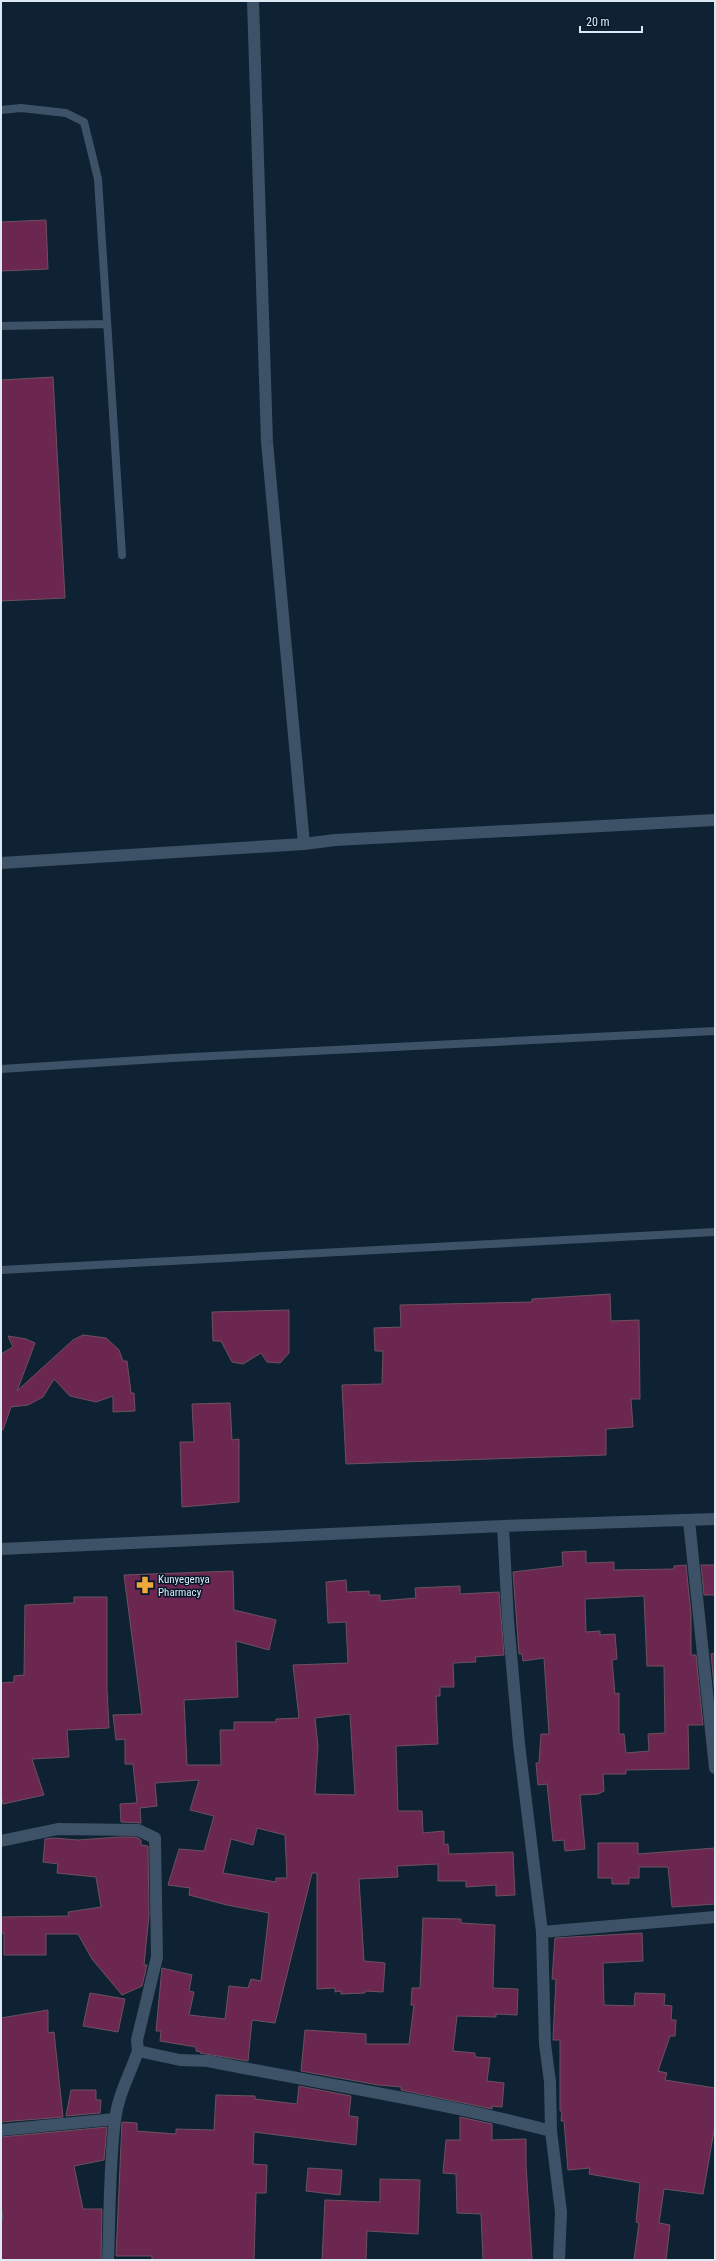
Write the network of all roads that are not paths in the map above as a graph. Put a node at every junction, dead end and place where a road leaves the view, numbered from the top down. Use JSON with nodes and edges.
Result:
{"nodes":[{"id":1,"x":253,"y":1,"type":"edge"},
{"id":2,"x":1,"y":110,"type":"edge"},
{"id":3,"x":106,"y":324,"type":"junction"},
{"id":4,"x":1,"y":326,"type":"edge"},
{"id":5,"x":122,"y":555,"type":"dead end"},
{"id":6,"x":715,"y":820,"type":"edge"},
{"id":7,"x":304,"y":844,"type":"junction"},
{"id":8,"x":1,"y":863,"type":"edge"},
{"id":9,"x":715,"y":1031,"type":"edge"},
{"id":10,"x":1,"y":1069,"type":"edge"},
{"id":11,"x":715,"y":1232,"type":"edge"},
{"id":12,"x":1,"y":1270,"type":"edge"},
{"id":13,"x":715,"y":1519,"type":"edge"},
{"id":14,"x":690,"y":1521,"type":"junction"},
{"id":15,"x":503,"y":1526,"type":"junction"},
{"id":16,"x":1,"y":1549,"type":"edge"},
{"id":17,"x":715,"y":1768,"type":"edge"},
{"id":18,"x":1,"y":1841,"type":"edge"},
{"id":19,"x":715,"y":1917,"type":"edge"},
{"id":20,"x":542,"y":1932,"type":"junction"},
{"id":21,"x":138,"y":2051,"type":"junction"},
{"id":22,"x":115,"y":2119,"type":"junction"},
{"id":23,"x":1,"y":2130,"type":"edge"},
{"id":24,"x":551,"y":2131,"type":"junction"},
{"id":25,"x":108,"y":2260,"type":"edge"},
{"id":26,"x":559,"y":2260,"type":"edge"}],
"edges":[{"from":1,"to":7,"type":"street"},
{"from":2,"to":3,"type":"lane"},
{"from":3,"to":4,"type":"lane"},
{"from":3,"to":5,"type":"lane"},
{"from":6,"to":7,"type":"street"},
{"from":7,"to":8,"type":"street"},
{"from":9,"to":10,"type":"lane"},
{"from":11,"to":12,"type":"lane"},
{"from":13,"to":14,"type":"street"},
{"from":14,"to":15,"type":"street"},
{"from":14,"to":17,"type":"street"},
{"from":15,"to":16,"type":"street"},
{"from":15,"to":20,"type":"street"},
{"from":18,"to":21,"type":"street"},
{"from":19,"to":20,"type":"street"},
{"from":20,"to":24,"type":"street"},
{"from":21,"to":22,"type":"street"},
{"from":21,"to":24,"type":"street"},
{"from":22,"to":23,"type":"street"},
{"from":22,"to":25,"type":"street"},
{"from":24,"to":26,"type":"street"}]}
